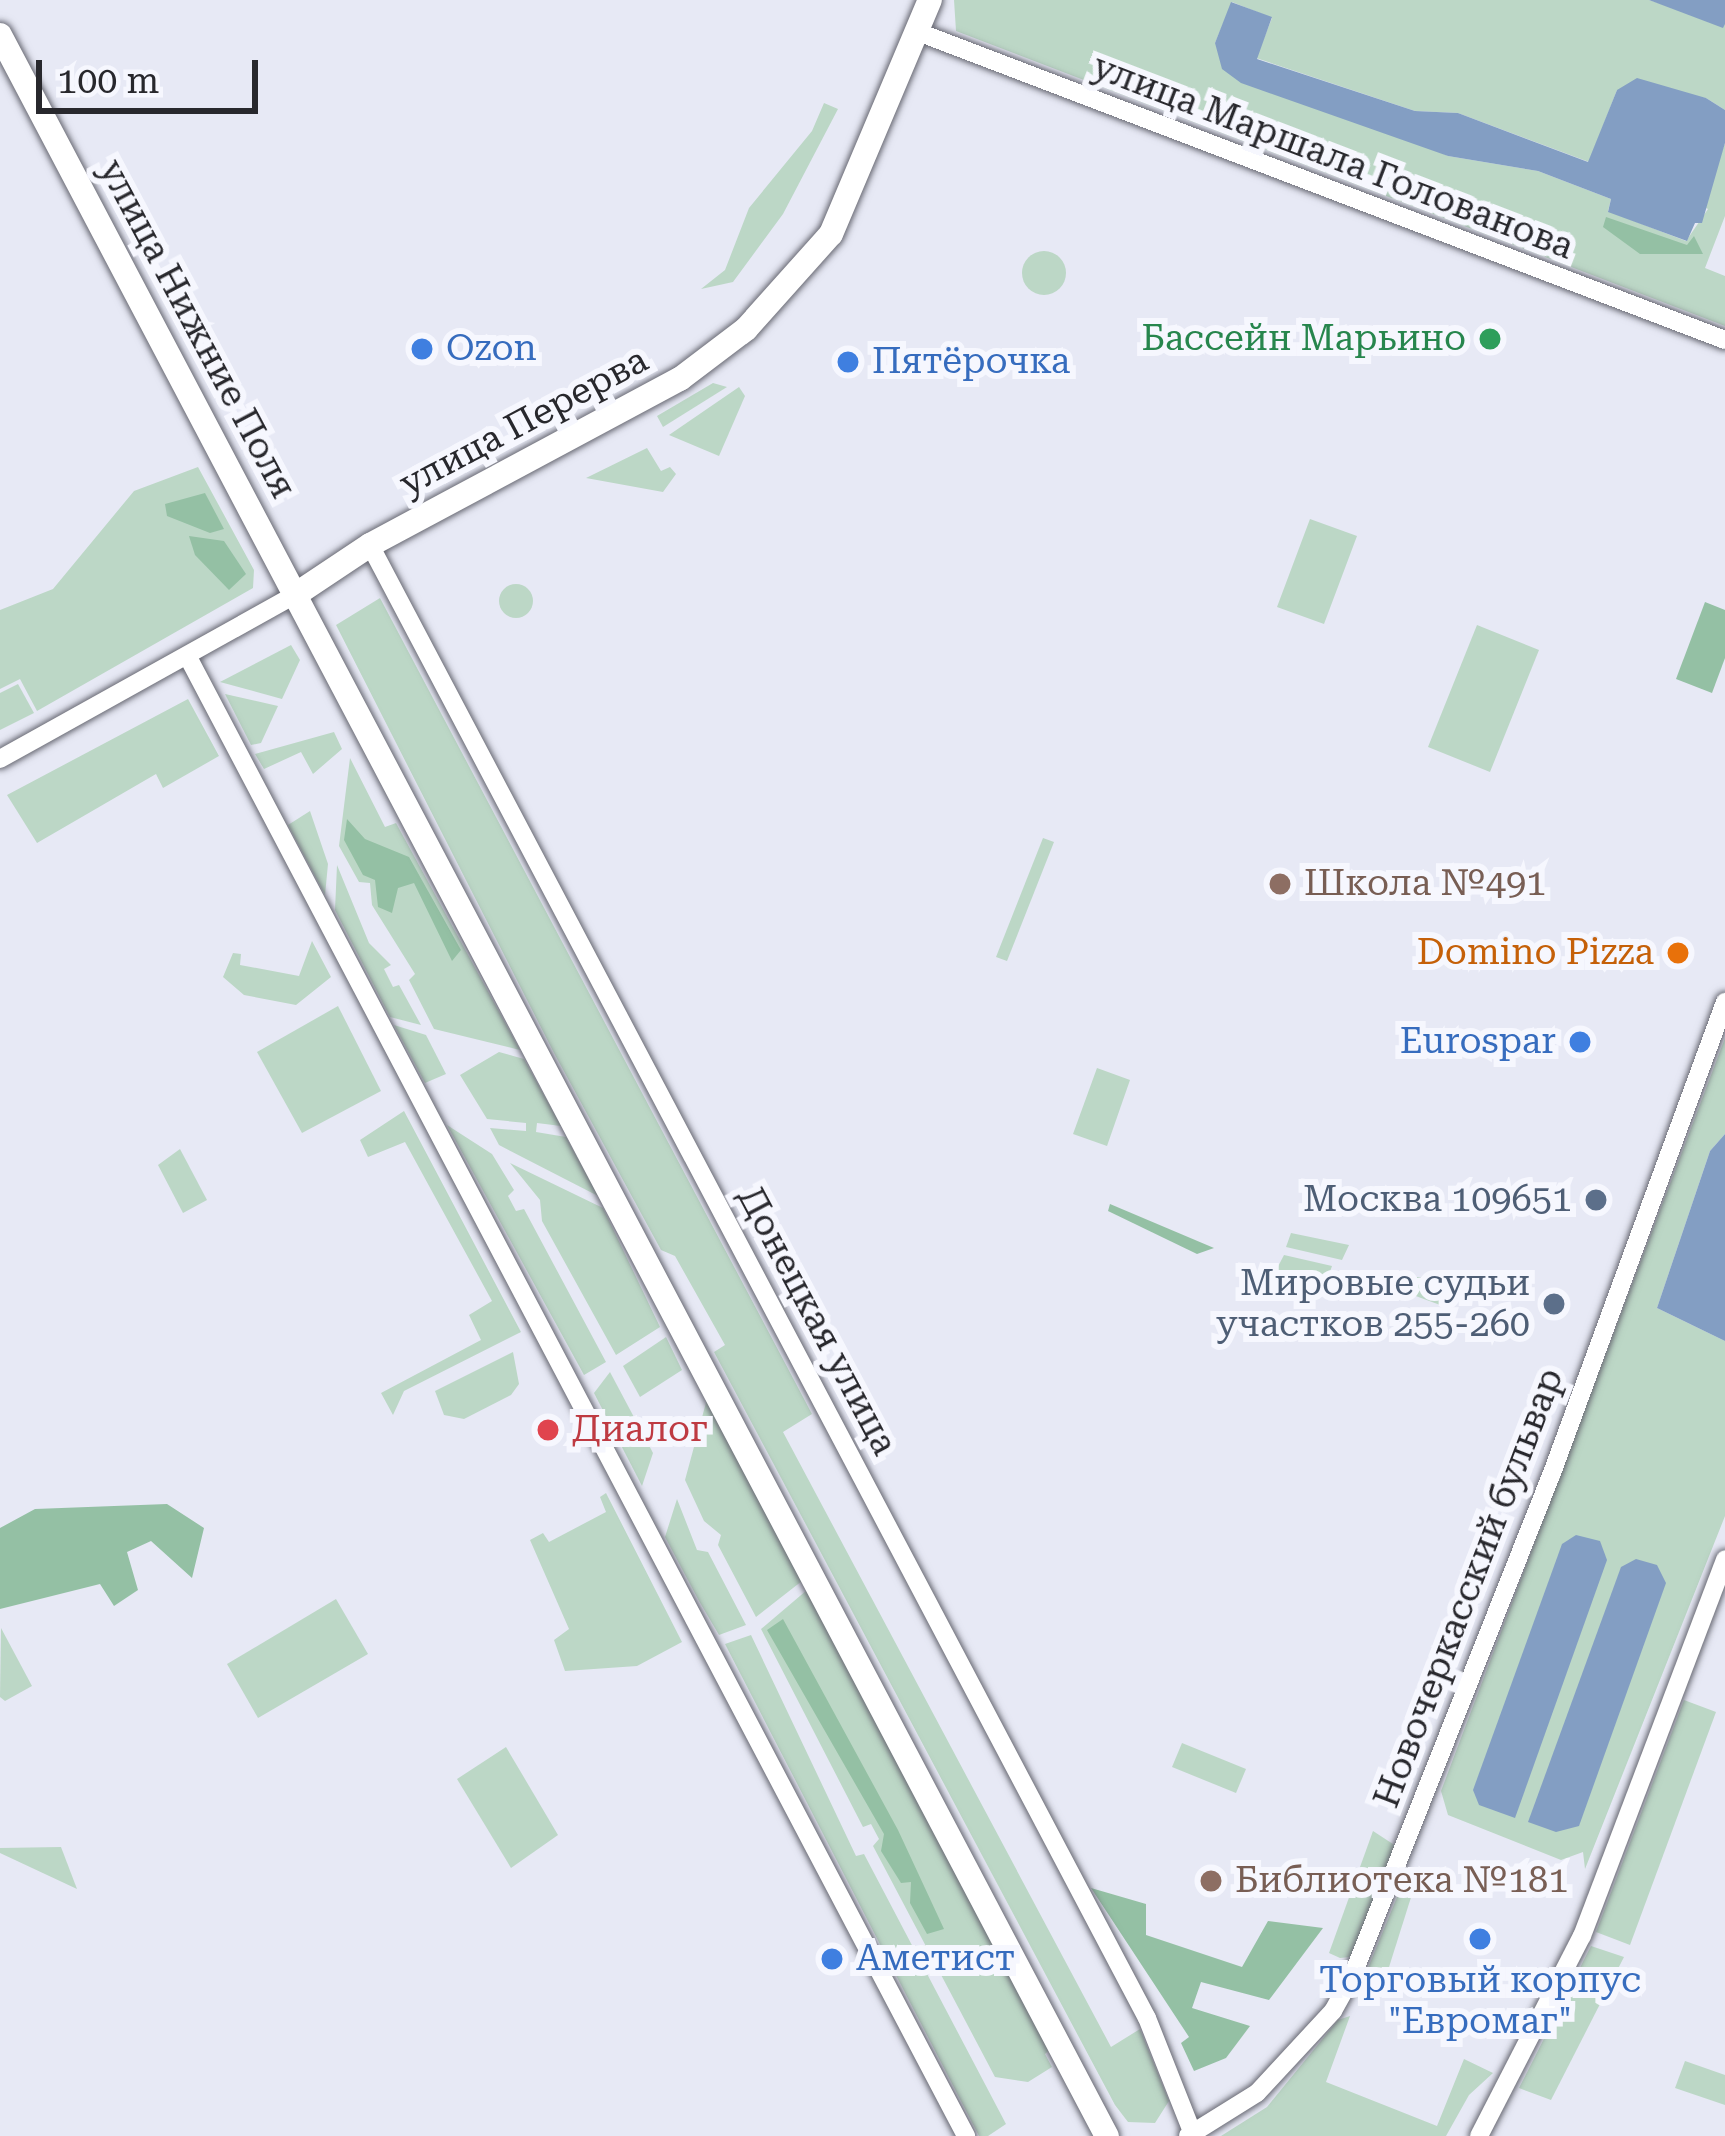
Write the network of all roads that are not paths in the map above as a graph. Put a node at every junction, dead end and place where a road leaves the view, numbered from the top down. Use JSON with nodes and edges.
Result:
{"nodes":[{"id":1,"x":930,"y":0,"type":"edge"},
{"id":2,"x":918,"y":32,"type":"junction"},
{"id":3,"x":0,"y":35,"type":"edge"},
{"id":4,"x":1725,"y":340,"type":"edge"},
{"id":5,"x":370,"y":545,"type":"junction"},
{"id":6,"x":298,"y":592,"type":"junction"},
{"id":7,"x":189,"y":658,"type":"junction"},
{"id":8,"x":0,"y":759,"type":"edge"},
{"id":9,"x":1725,"y":1003,"type":"edge"},
{"id":10,"x":1725,"y":1559,"type":"edge"},
{"id":11,"x":1190,"y":2135,"type":"edge"},
{"id":12,"x":966,"y":2136,"type":"edge"},
{"id":13,"x":1107,"y":2136,"type":"edge"},
{"id":14,"x":1479,"y":2136,"type":"edge"}],
"edges":[{"from":1,"to":2,"type":"main road","name":"улица Перерва"},
{"from":2,"to":4,"type":"street","name":"улица Маршала Голованова"},
{"from":2,"to":5,"type":"main road","name":"улица Перерва"},
{"from":3,"to":6,"type":"main road","name":"улица Нижние Поля"},
{"from":5,"to":6,"type":"main road","name":"улица Перерва"},
{"from":5,"to":11,"type":"street","name":"Донецкая улица"},
{"from":6,"to":7,"type":"street","name":"улица Перерва"},
{"from":6,"to":13,"type":"main road"},
{"from":7,"to":8,"type":"street","name":"улица Перерва"},
{"from":7,"to":12,"type":"street"},
{"from":9,"to":11,"type":"street","name":"Новочеркасский бульвар"},
{"from":10,"to":14,"type":"street"}]}
